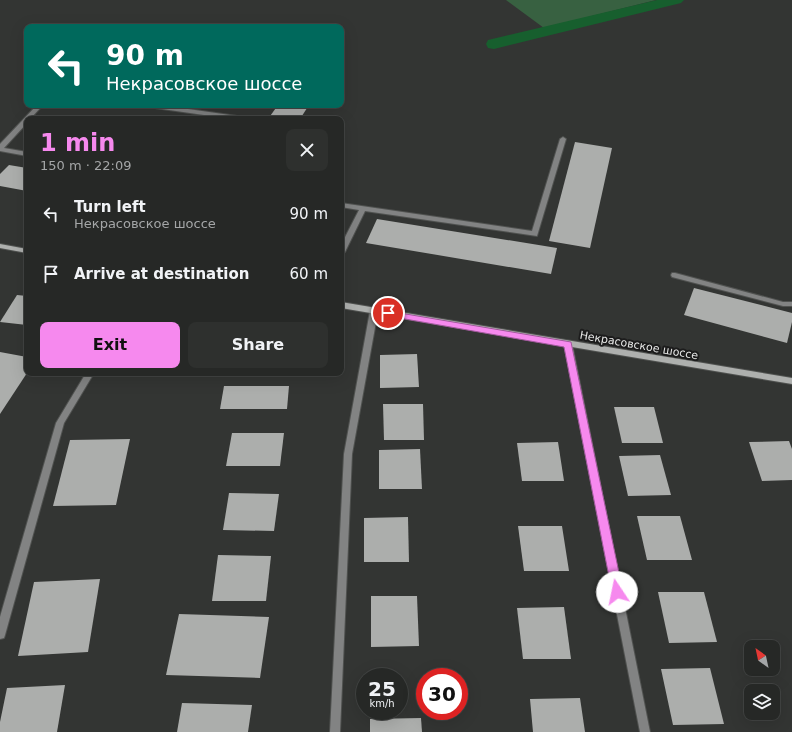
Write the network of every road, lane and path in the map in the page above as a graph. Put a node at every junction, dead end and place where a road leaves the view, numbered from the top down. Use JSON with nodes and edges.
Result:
{"nodes":[{"id":1,"x":37,"y":108,"type":"edge"},
{"id":2,"x":169,"y":108,"type":"edge"},
{"id":3,"x":30,"y":116,"type":"edge"},
{"id":4,"x":223,"y":116,"type":"edge"},
{"id":5,"x":24,"y":122,"type":"edge"},
{"id":6,"x":563,"y":139,"type":"dead end"},
{"id":7,"x":0,"y":149,"type":"edge"},
{"id":8,"x":24,"y":153,"type":"edge"},
{"id":9,"x":344,"y":206,"type":"edge"},
{"id":10,"x":363,"y":209,"type":"junction"},
{"id":11,"x":0,"y":246,"type":"edge"},
{"id":12,"x":344,"y":246,"type":"edge"},
{"id":13,"x":24,"y":250,"type":"edge"},
{"id":14,"x":675,"y":275,"type":"dead end"},
{"id":15,"x":792,"y":304,"type":"edge"},
{"id":16,"x":344,"y":306,"type":"edge"},
{"id":17,"x":374,"y":311,"type":"junction"},
{"id":18,"x":568,"y":344,"type":"junction"},
{"id":19,"x":88,"y":376,"type":"edge"},
{"id":20,"x":792,"y":381,"type":"edge"},
{"id":21,"x":0,"y":635,"type":"edge"},
{"id":22,"x":335,"y":732,"type":"edge"},
{"id":23,"x":645,"y":732,"type":"edge"}],
"edges":[{"from":1,"to":3,"type":"street"},
{"from":2,"to":4,"type":"street"},
{"from":5,"to":7,"type":"street"},
{"from":6,"to":10,"type":"street"},
{"from":7,"to":8,"type":"street"},
{"from":9,"to":10,"type":"street"},
{"from":10,"to":12,"type":"street"},
{"from":11,"to":13,"type":"main road"},
{"from":14,"to":15,"type":"street"},
{"from":16,"to":17,"type":"main road","name":"Некрасовское шоссе"},
{"from":17,"to":18,"type":"main road","name":"Некрасовское шоссе"},
{"from":17,"to":22,"type":"street"},
{"from":18,"to":20,"type":"main road","name":"Некрасовское шоссе"},
{"from":18,"to":23,"type":"street"},
{"from":19,"to":21,"type":"street"}]}
